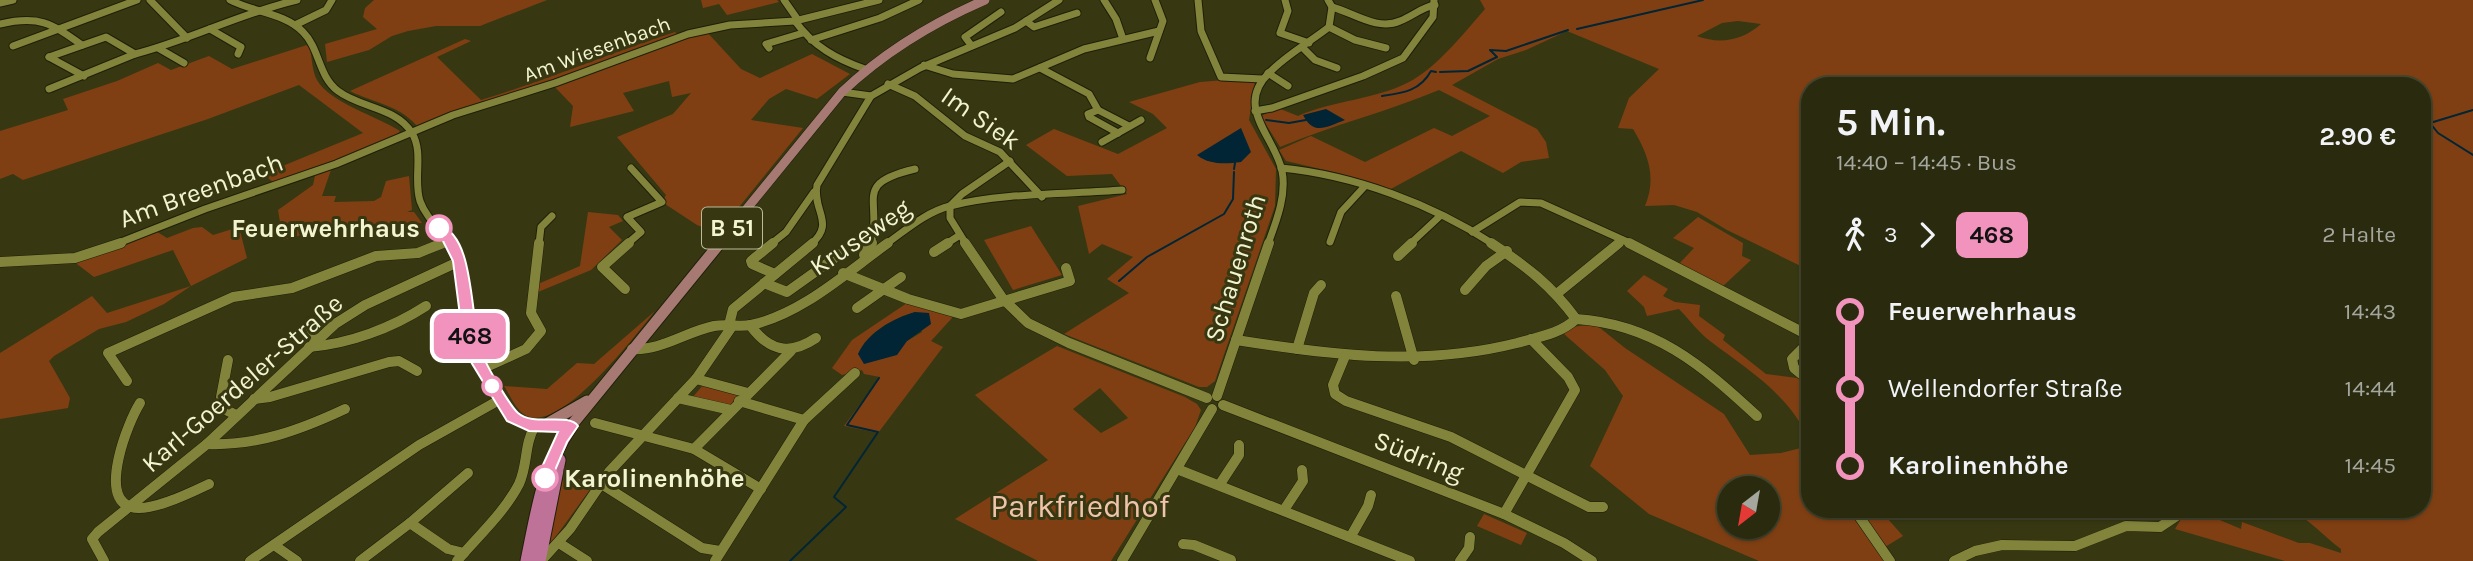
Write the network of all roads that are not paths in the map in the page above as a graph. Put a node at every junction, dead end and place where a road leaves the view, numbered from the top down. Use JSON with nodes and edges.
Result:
{"nodes":[{"id":1,"x":13,"y":0,"type":"edge"},
{"id":2,"x":137,"y":0,"type":"edge"},
{"id":3,"x":150,"y":0,"type":"edge"},
{"id":4,"x":230,"y":0,"type":"edge"},
{"id":5,"x":297,"y":0,"type":"edge"},
{"id":6,"x":332,"y":0,"type":"edge"},
{"id":7,"x":783,"y":0,"type":"edge"},
{"id":8,"x":880,"y":0,"type":"edge"},
{"id":9,"x":919,"y":0,"type":"edge"},
{"id":10,"x":985,"y":0,"type":"edge"},
{"id":11,"x":1059,"y":0,"type":"edge"},
{"id":12,"x":1104,"y":0,"type":"edge"},
{"id":13,"x":1155,"y":0,"type":"edge"},
{"id":14,"x":1198,"y":0,"type":"edge"},
{"id":15,"x":1284,"y":0,"type":"edge"},
{"id":16,"x":0,"y":3,"type":"edge"},
{"id":17,"x":1435,"y":3,"type":"edge"},
{"id":18,"x":1330,"y":4,"type":"edge"},
{"id":19,"x":255,"y":12,"type":"junction"},
{"id":20,"x":1001,"y":12,"type":"dead end"},
{"id":21,"x":1077,"y":13,"type":"dead end"},
{"id":22,"x":797,"y":21,"type":"junction"},
{"id":23,"x":1026,"y":21,"type":"junction"},
{"id":24,"x":756,"y":23,"type":"junction"},
{"id":25,"x":0,"y":24,"type":"edge"},
{"id":26,"x":295,"y":25,"type":"junction"},
{"id":27,"x":1329,"y":27,"type":"junction"},
{"id":28,"x":60,"y":29,"type":"junction"},
{"id":29,"x":211,"y":29,"type":"junction"},
{"id":30,"x":1159,"y":31,"type":"junction"},
{"id":31,"x":757,"y":32,"type":"dead end"},
{"id":32,"x":803,"y":33,"type":"junction"},
{"id":33,"x":187,"y":38,"type":"junction"},
{"id":34,"x":1123,"y":39,"type":"junction"},
{"id":35,"x":811,"y":40,"type":"junction"},
{"id":36,"x":971,"y":44,"type":"junction"},
{"id":37,"x":13,"y":46,"type":"dead end"},
{"id":38,"x":81,"y":46,"type":"junction"},
{"id":39,"x":1306,"y":46,"type":"junction"},
{"id":40,"x":158,"y":48,"type":"junction"},
{"id":41,"x":769,"y":48,"type":"dead end"},
{"id":42,"x":1386,"y":48,"type":"dead end"},
{"id":43,"x":135,"y":54,"type":"junction"},
{"id":44,"x":238,"y":54,"type":"dead end"},
{"id":45,"x":1150,"y":58,"type":"dead end"},
{"id":46,"x":184,"y":63,"type":"dead end"},
{"id":47,"x":924,"y":65,"type":"junction"},
{"id":48,"x":1337,"y":68,"type":"dead end"},
{"id":49,"x":865,"y":69,"type":"junction"},
{"id":50,"x":1038,"y":69,"type":"junction"},
{"id":51,"x":85,"y":76,"type":"junction"},
{"id":52,"x":1265,"y":76,"type":"junction"},
{"id":53,"x":888,"y":84,"type":"junction"},
{"id":54,"x":1289,"y":86,"type":"dead end"},
{"id":55,"x":49,"y":89,"type":"dead end"},
{"id":56,"x":842,"y":92,"type":"junction"},
{"id":57,"x":871,"y":96,"type":"junction"},
{"id":58,"x":1097,"y":110,"type":"junction"},
{"id":59,"x":1255,"y":113,"type":"junction"},
{"id":60,"x":1141,"y":120,"type":"dead end"},
{"id":61,"x":1129,"y":126,"type":"junction"},
{"id":62,"x":411,"y":131,"type":"junction"},
{"id":63,"x":1118,"y":133,"type":"junction"},
{"id":64,"x":1102,"y":142,"type":"dead end"},
{"id":65,"x":1010,"y":161,"type":"junction"},
{"id":66,"x":631,"y":168,"type":"dead end"},
{"id":67,"x":1281,"y":168,"type":"junction"},
{"id":68,"x":915,"y":169,"type":"dead end"},
{"id":69,"x":1365,"y":186,"type":"junction"},
{"id":70,"x":1122,"y":190,"type":"dead end"},
{"id":71,"x":814,"y":192,"type":"junction"},
{"id":72,"x":1042,"y":197,"type":"junction"},
{"id":73,"x":952,"y":204,"type":"junction"},
{"id":74,"x":552,"y":216,"type":"dead end"},
{"id":75,"x":1440,"y":216,"type":"junction"},
{"id":76,"x":1472,"y":232,"type":"junction"},
{"id":77,"x":960,"y":235,"type":"junction"},
{"id":78,"x":449,"y":240,"type":"junction"},
{"id":79,"x":1622,"y":240,"type":"junction"},
{"id":80,"x":1330,"y":242,"type":"dead end"},
{"id":81,"x":870,"y":247,"type":"junction"},
{"id":82,"x":1507,"y":251,"type":"junction"},
{"id":83,"x":934,"y":252,"type":"dead end"},
{"id":84,"x":1398,"y":256,"type":"dead end"},
{"id":85,"x":460,"y":261,"type":"junction"},
{"id":86,"x":0,"y":262,"type":"edge"},
{"id":87,"x":856,"y":263,"type":"junction"},
{"id":88,"x":1066,"y":268,"type":"dead end"},
{"id":89,"x":843,"y":273,"type":"junction"},
{"id":90,"x":775,"y":274,"type":"junction"},
{"id":91,"x":901,"y":277,"type":"dead end"},
{"id":92,"x":764,"y":284,"type":"junction"},
{"id":93,"x":1321,"y":285,"type":"dead end"},
{"id":94,"x":625,"y":289,"type":"dead end"},
{"id":95,"x":883,"y":289,"type":"junction"},
{"id":96,"x":1465,"y":290,"type":"dead end"},
{"id":97,"x":1559,"y":292,"type":"junction"},
{"id":98,"x":1396,"y":296,"type":"dead end"},
{"id":99,"x":1003,"y":299,"type":"junction"},
{"id":100,"x":426,"y":306,"type":"dead end"},
{"id":101,"x":857,"y":308,"type":"dead end"},
{"id":102,"x":1576,"y":319,"type":"junction"},
{"id":103,"x":310,"y":322,"type":"dead end"},
{"id":104,"x":731,"y":325,"type":"junction"},
{"id":105,"x":750,"y":325,"type":"junction"},
{"id":106,"x":1801,"y":331,"type":"edge"},
{"id":107,"x":816,"y":338,"type":"dead end"},
{"id":108,"x":317,"y":339,"type":"junction"},
{"id":109,"x":1531,"y":339,"type":"junction"},
{"id":110,"x":1236,"y":340,"type":"junction"},
{"id":111,"x":310,"y":347,"type":"junction"},
{"id":112,"x":632,"y":349,"type":"junction"},
{"id":113,"x":1297,"y":349,"type":"junction"},
{"id":114,"x":1801,"y":350,"type":"edge"},
{"id":115,"x":791,"y":352,"type":"junction"},
{"id":116,"x":1345,"y":356,"type":"junction"},
{"id":117,"x":228,"y":360,"type":"dead end"},
{"id":118,"x":1414,"y":360,"type":"junction"},
{"id":119,"x":482,"y":369,"type":"junction"},
{"id":120,"x":417,"y":371,"type":"dead end"},
{"id":121,"x":855,"y":373,"type":"dead end"},
{"id":122,"x":1801,"y":374,"type":"edge"},
{"id":123,"x":696,"y":379,"type":"junction"},
{"id":124,"x":127,"y":382,"type":"dead end"},
{"id":125,"x":748,"y":393,"type":"junction"},
{"id":126,"x":592,"y":398,"type":"junction"},
{"id":127,"x":678,"y":398,"type":"junction"},
{"id":128,"x":254,"y":399,"type":"junction"},
{"id":129,"x":501,"y":399,"type":"junction"},
{"id":130,"x":1216,"y":399,"type":"junction"},
{"id":131,"x":739,"y":401,"type":"junction"},
{"id":132,"x":140,"y":403,"type":"dead end"},
{"id":133,"x":345,"y":409,"type":"dead end"},
{"id":134,"x":731,"y":410,"type":"junction"},
{"id":135,"x":236,"y":415,"type":"junction"},
{"id":136,"x":1757,"y":416,"type":"dead end"},
{"id":137,"x":804,"y":421,"type":"junction"},
{"id":138,"x":595,"y":423,"type":"dead end"},
{"id":139,"x":539,"y":426,"type":"junction"},
{"id":140,"x":571,"y":426,"type":"junction"},
{"id":141,"x":641,"y":435,"type":"junction"},
{"id":142,"x":207,"y":444,"type":"junction"},
{"id":143,"x":1239,"y":445,"type":"dead end"},
{"id":144,"x":694,"y":449,"type":"junction"},
{"id":145,"x":1177,"y":469,"type":"junction"},
{"id":146,"x":1302,"y":470,"type":"dead end"},
{"id":147,"x":468,"y":473,"type":"dead end"},
{"id":148,"x":1527,"y":475,"type":"junction"},
{"id":149,"x":600,"y":483,"type":"junction"},
{"id":150,"x":209,"y":484,"type":"dead end"},
{"id":151,"x":1220,"y":484,"type":"junction"},
{"id":152,"x":761,"y":489,"type":"junction"},
{"id":153,"x":1371,"y":495,"type":"dead end"},
{"id":154,"x":130,"y":507,"type":"junction"},
{"id":155,"x":1603,"y":507,"type":"dead end"},
{"id":156,"x":1284,"y":510,"type":"junction"},
{"id":157,"x":1504,"y":514,"type":"junction"},
{"id":158,"x":1860,"y":518,"type":"edge"},
{"id":159,"x":2174,"y":518,"type":"edge"},
{"id":160,"x":410,"y":523,"type":"junction"},
{"id":161,"x":1351,"y":536,"type":"junction"},
{"id":162,"x":1470,"y":537,"type":"dead end"},
{"id":163,"x":559,"y":543,"type":"junction"},
{"id":164,"x":1184,"y":544,"type":"dead end"},
{"id":165,"x":274,"y":545,"type":"junction"},
{"id":166,"x":717,"y":556,"type":"edge"},
{"id":167,"x":461,"y":557,"type":"edge"},
{"id":168,"x":535,"y":557,"type":"edge"},
{"id":169,"x":104,"y":561,"type":"edge"},
{"id":170,"x":250,"y":561,"type":"edge"},
{"id":171,"x":297,"y":561,"type":"edge"},
{"id":172,"x":360,"y":561,"type":"edge"},
{"id":173,"x":587,"y":561,"type":"edge"},
{"id":174,"x":1122,"y":561,"type":"edge"},
{"id":175,"x":1232,"y":561,"type":"edge"},
{"id":176,"x":1410,"y":561,"type":"edge"},
{"id":177,"x":1460,"y":561,"type":"edge"},
{"id":178,"x":1592,"y":561,"type":"edge"},
{"id":179,"x":1890,"y":561,"type":"edge"},
{"id":180,"x":1954,"y":561,"type":"edge"}],
"edges":[{"from":1,"to":16,"type":"street"},
{"from":2,"to":28,"type":"street"},
{"from":3,"to":33,"type":"street"},
{"from":4,"to":19,"type":"street"},
{"from":5,"to":19,"type":"street"},
{"from":6,"to":26,"type":"street"},
{"from":7,"to":22,"type":"street"},
{"from":8,"to":22,"type":"street","name":"Am Wiesenbach"},
{"from":9,"to":35,"type":"street"},
{"from":10,"to":49,"type":"main road","number":"B 51"},
{"from":11,"to":23,"type":"street"},
{"from":12,"to":34,"type":"street"},
{"from":13,"to":30,"type":"street"},
{"from":14,"to":52,"type":"street"},
{"from":15,"to":39,"type":"street"},
{"from":17,"to":18,"type":"street"},
{"from":17,"to":59,"type":"street"},
{"from":18,"to":27,"type":"street"},
{"from":19,"to":26,"type":"street"},
{"from":19,"to":29,"type":"street"},
{"from":20,"to":36,"type":"street"},
{"from":21,"to":23,"type":"street"},
{"from":22,"to":24,"type":"street","name":"Am Wiesenbach"},
{"from":22,"to":32,"type":"street"},
{"from":23,"to":36,"type":"street"},
{"from":24,"to":31,"type":"street"},
{"from":24,"to":62,"type":"street","name":"Am Wiesenbach"},
{"from":25,"to":28,"type":"street"},
{"from":26,"to":62,"type":"street"},
{"from":27,"to":39,"type":"street"},
{"from":27,"to":42,"type":"street"},
{"from":28,"to":37,"type":"street"},
{"from":28,"to":38,"type":"street"},
{"from":29,"to":33,"type":"street"},
{"from":29,"to":44,"type":"street"},
{"from":30,"to":34,"type":"street"},
{"from":30,"to":45,"type":"street"},
{"from":32,"to":35,"type":"street"},
{"from":32,"to":41,"type":"street"},
{"from":33,"to":40,"type":"street"},
{"from":34,"to":50,"type":"street"},
{"from":35,"to":49,"type":"street"},
{"from":36,"to":47,"type":"street"},
{"from":38,"to":43,"type":"street"},
{"from":38,"to":51,"type":"street"},
{"from":39,"to":48,"type":"street"},
{"from":39,"to":52,"type":"street"},
{"from":40,"to":43,"type":"street"},
{"from":40,"to":46,"type":"street"},
{"from":43,"to":51,"type":"street"},
{"from":47,"to":50,"type":"street"},
{"from":47,"to":53,"type":"street"},
{"from":49,"to":56,"type":"main road","number":"B 51"},
{"from":50,"to":58,"type":"street"},
{"from":51,"to":55,"type":"street"},
{"from":52,"to":54,"type":"street"},
{"from":52,"to":59,"type":"street"},
{"from":53,"to":57,"type":"street"},
{"from":53,"to":65,"type":"street","name":"Im Siek"},
{"from":56,"to":57,"type":"street"},
{"from":56,"to":112,"type":"main road","number":"B 51"},
{"from":57,"to":71,"type":"street"},
{"from":58,"to":61,"type":"street"},
{"from":58,"to":63,"type":"street"},
{"from":59,"to":67,"type":"street","name":"Schauenroth"},
{"from":60,"to":61,"type":"street"},
{"from":61,"to":63,"type":"street"},
{"from":62,"to":78,"type":"street"},
{"from":62,"to":86,"type":"street","name":"Am Breenbach"},
{"from":63,"to":64,"type":"street"},
{"from":65,"to":72,"type":"street","name":"Im Siek"},
{"from":65,"to":73,"type":"street"},
{"from":66,"to":94,"type":"street"},
{"from":67,"to":69,"type":"street"},
{"from":67,"to":110,"type":"street","name":"Schauenroth"},
{"from":68,"to":81,"type":"street"},
{"from":69,"to":75,"type":"street"},
{"from":69,"to":80,"type":"street"},
{"from":70,"to":72,"type":"street","name":"Kruseweg"},
{"from":71,"to":90,"type":"street"},
{"from":71,"to":90,"type":"street"},
{"from":72,"to":73,"type":"street","name":"Kruseweg"},
{"from":73,"to":77,"type":"street","name":"Südring"},
{"from":73,"to":87,"type":"street","name":"Kruseweg"},
{"from":74,"to":119,"type":"street"},
{"from":75,"to":76,"type":"street"},
{"from":75,"to":84,"type":"street"},
{"from":76,"to":79,"type":"street"},
{"from":76,"to":82,"type":"street"},
{"from":77,"to":83,"type":"street"},
{"from":77,"to":99,"type":"street","name":"Südring"},
{"from":78,"to":85,"type":"street"},
{"from":78,"to":124,"type":"street"},
{"from":79,"to":97,"type":"street"},
{"from":79,"to":106,"type":"street"},
{"from":81,"to":87,"type":"street"},
{"from":81,"to":92,"type":"street"},
{"from":82,"to":96,"type":"street"},
{"from":82,"to":97,"type":"street"},
{"from":85,"to":108,"type":"street","name":"Karl-Goerdeler-Straße"},
{"from":85,"to":119,"type":"street"},
{"from":87,"to":89,"type":"street","name":"Kruseweg"},
{"from":88,"to":99,"type":"street"},
{"from":89,"to":95,"type":"street"},
{"from":89,"to":105,"type":"street","name":"Kruseweg"},
{"from":90,"to":92,"type":"street"},
{"from":91,"to":95,"type":"street"},
{"from":92,"to":104,"type":"street"},
{"from":93,"to":113,"type":"street"},
{"from":95,"to":99,"type":"street"},
{"from":95,"to":101,"type":"street"},
{"from":97,"to":102,"type":"street"},
{"from":98,"to":118,"type":"street"},
{"from":99,"to":130,"type":"street","name":"Südring"},
{"from":100,"to":111,"type":"street"},
{"from":102,"to":109,"type":"street"},
{"from":102,"to":136,"type":"street"},
{"from":103,"to":108,"type":"street"},
{"from":104,"to":105,"type":"street","name":"Kruseweg"},
{"from":104,"to":112,"type":"street","name":"Kruseweg"},
{"from":104,"to":123,"type":"street"},
{"from":105,"to":115,"type":"street"},
{"from":107,"to":115,"type":"street"},
{"from":108,"to":111,"type":"street","name":"Karl-Goerdeler-Straße"},
{"from":109,"to":118,"type":"street"},
{"from":109,"to":148,"type":"street"},
{"from":110,"to":113,"type":"street"},
{"from":110,"to":130,"type":"street","name":"Schauenroth"},
{"from":111,"to":128,"type":"street","name":"Karl-Goerdeler-Straße"},
{"from":112,"to":126,"type":"main road","number":"B 51"},
{"from":113,"to":116,"type":"street"},
{"from":114,"to":122,"type":"street"},
{"from":115,"to":125,"type":"street"},
{"from":116,"to":118,"type":"street"},
{"from":116,"to":148,"type":"street"},
{"from":117,"to":135,"type":"street"},
{"from":119,"to":129,"type":"street"},
{"from":120,"to":128,"type":"street"},
{"from":121,"to":137,"type":"street"},
{"from":123,"to":125,"type":"street"},
{"from":123,"to":127,"type":"street"},
{"from":125,"to":131,"type":"street"},
{"from":126,"to":139,"type":"main road"},
{"from":126,"to":140,"type":"main road","number":"B 51"},
{"from":127,"to":134,"type":"street"},
{"from":127,"to":141,"type":"street"},
{"from":128,"to":135,"type":"street","name":"Karl-Goerdeler-Straße"},
{"from":129,"to":139,"type":"street"},
{"from":129,"to":165,"type":"street"},
{"from":130,"to":145,"type":"street"},
{"from":130,"to":157,"type":"street","name":"Südring"},
{"from":131,"to":134,"type":"street"},
{"from":131,"to":137,"type":"street"},
{"from":132,"to":154,"type":"street"},
{"from":133,"to":142,"type":"street"},
{"from":134,"to":144,"type":"street"},
{"from":135,"to":142,"type":"street","name":"Karl-Goerdeler-Straße"},
{"from":137,"to":152,"type":"street"},
{"from":138,"to":141,"type":"street"},
{"from":139,"to":140,"type":"street"},
{"from":139,"to":167,"type":"street"},
{"from":140,"to":168,"type":"highway","number":"B 51"},
{"from":141,"to":144,"type":"street"},
{"from":141,"to":149,"type":"street"},
{"from":142,"to":154,"type":"street","name":"Karl-Goerdeler-Straße"},
{"from":143,"to":151,"type":"street"},
{"from":144,"to":152,"type":"street"},
{"from":145,"to":151,"type":"street"},
{"from":145,"to":174,"type":"street"},
{"from":146,"to":156,"type":"street"},
{"from":147,"to":160,"type":"street"},
{"from":148,"to":155,"type":"street"},
{"from":148,"to":157,"type":"street"},
{"from":149,"to":163,"type":"street"},
{"from":149,"to":166,"type":"street"},
{"from":150,"to":154,"type":"street"},
{"from":151,"to":156,"type":"street"},
{"from":152,"to":166,"type":"street"},
{"from":153,"to":161,"type":"street"},
{"from":154,"to":169,"type":"street","name":"Karl-Goerdeler-Straße"},
{"from":156,"to":161,"type":"street"},
{"from":157,"to":178,"type":"street","name":"Südring"},
{"from":158,"to":179,"type":"street"},
{"from":159,"to":180,"type":"street"},
{"from":160,"to":167,"type":"street"},
{"from":160,"to":172,"type":"street"},
{"from":161,"to":176,"type":"street"},
{"from":162,"to":177,"type":"street"},
{"from":163,"to":168,"type":"street"},
{"from":163,"to":173,"type":"street"},
{"from":164,"to":175,"type":"street"},
{"from":165,"to":170,"type":"street"},
{"from":165,"to":171,"type":"street"}]}
